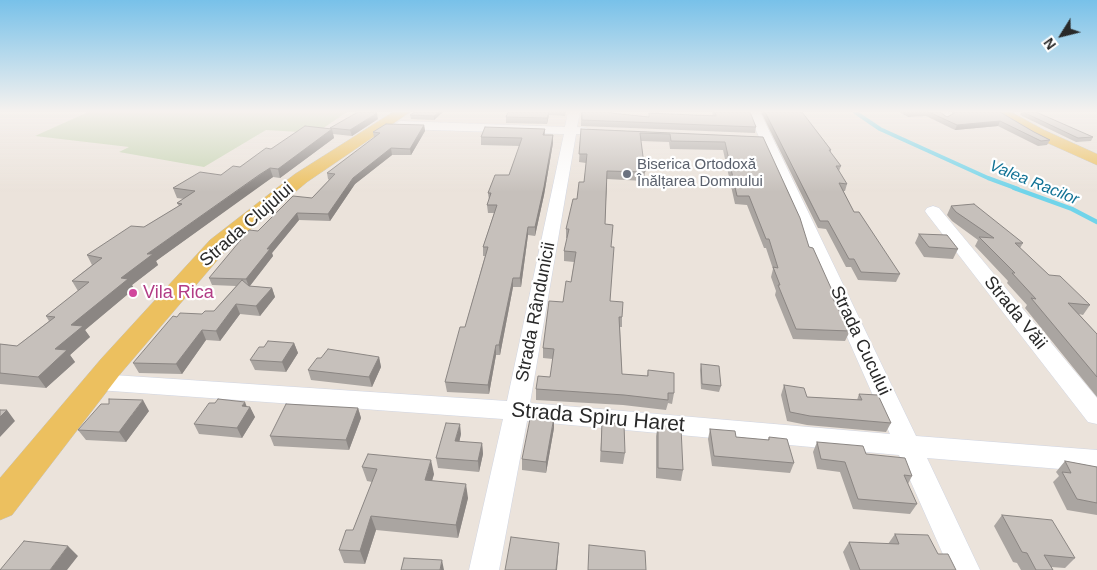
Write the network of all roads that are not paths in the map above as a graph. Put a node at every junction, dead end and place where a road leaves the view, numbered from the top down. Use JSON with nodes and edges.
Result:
{"nodes":[{"id":1,"x":363,"y":139,"type":"edge"},
{"id":2,"x":569,"y":139,"type":"edge"},
{"id":3,"x":761,"y":139,"type":"edge"},
{"id":4,"x":1050,"y":139,"type":"edge"},
{"id":5,"x":1097,"y":160,"type":"edge"},
{"id":6,"x":933,"y":211,"type":"dead end"},
{"id":7,"x":98,"y":382,"type":"junction"},
{"id":8,"x":517,"y":411,"type":"junction"},
{"id":9,"x":1097,"y":415,"type":"edge"},
{"id":10,"x":909,"y":446,"type":"junction"},
{"id":11,"x":1097,"y":461,"type":"edge"},
{"id":12,"x":0,"y":504,"type":"edge"},
{"id":13,"x":484,"y":570,"type":"edge"},
{"id":14,"x":965,"y":570,"type":"edge"}],
"edges":[{"from":1,"to":7,"type":"main road","name":"Strada Clujului"},
{"from":2,"to":8,"type":"street","name":"Strada Rândunicii"},
{"from":3,"to":10,"type":"street","name":"Strada Cucului"},
{"from":4,"to":5,"type":"main road"},
{"from":6,"to":9,"type":"street","name":"Strada Văii"},
{"from":7,"to":8,"type":"street","name":"Strada Spiru Haret"},
{"from":7,"to":12,"type":"main road","name":"Strada Clujului"},
{"from":8,"to":10,"type":"street","name":"Strada Spiru Haret"},
{"from":8,"to":13,"type":"street","name":"Strada Rândunicii"},
{"from":10,"to":11,"type":"street","name":"Strada Spiru Haret"},
{"from":10,"to":14,"type":"street","name":"Strada Cucului"}]}
